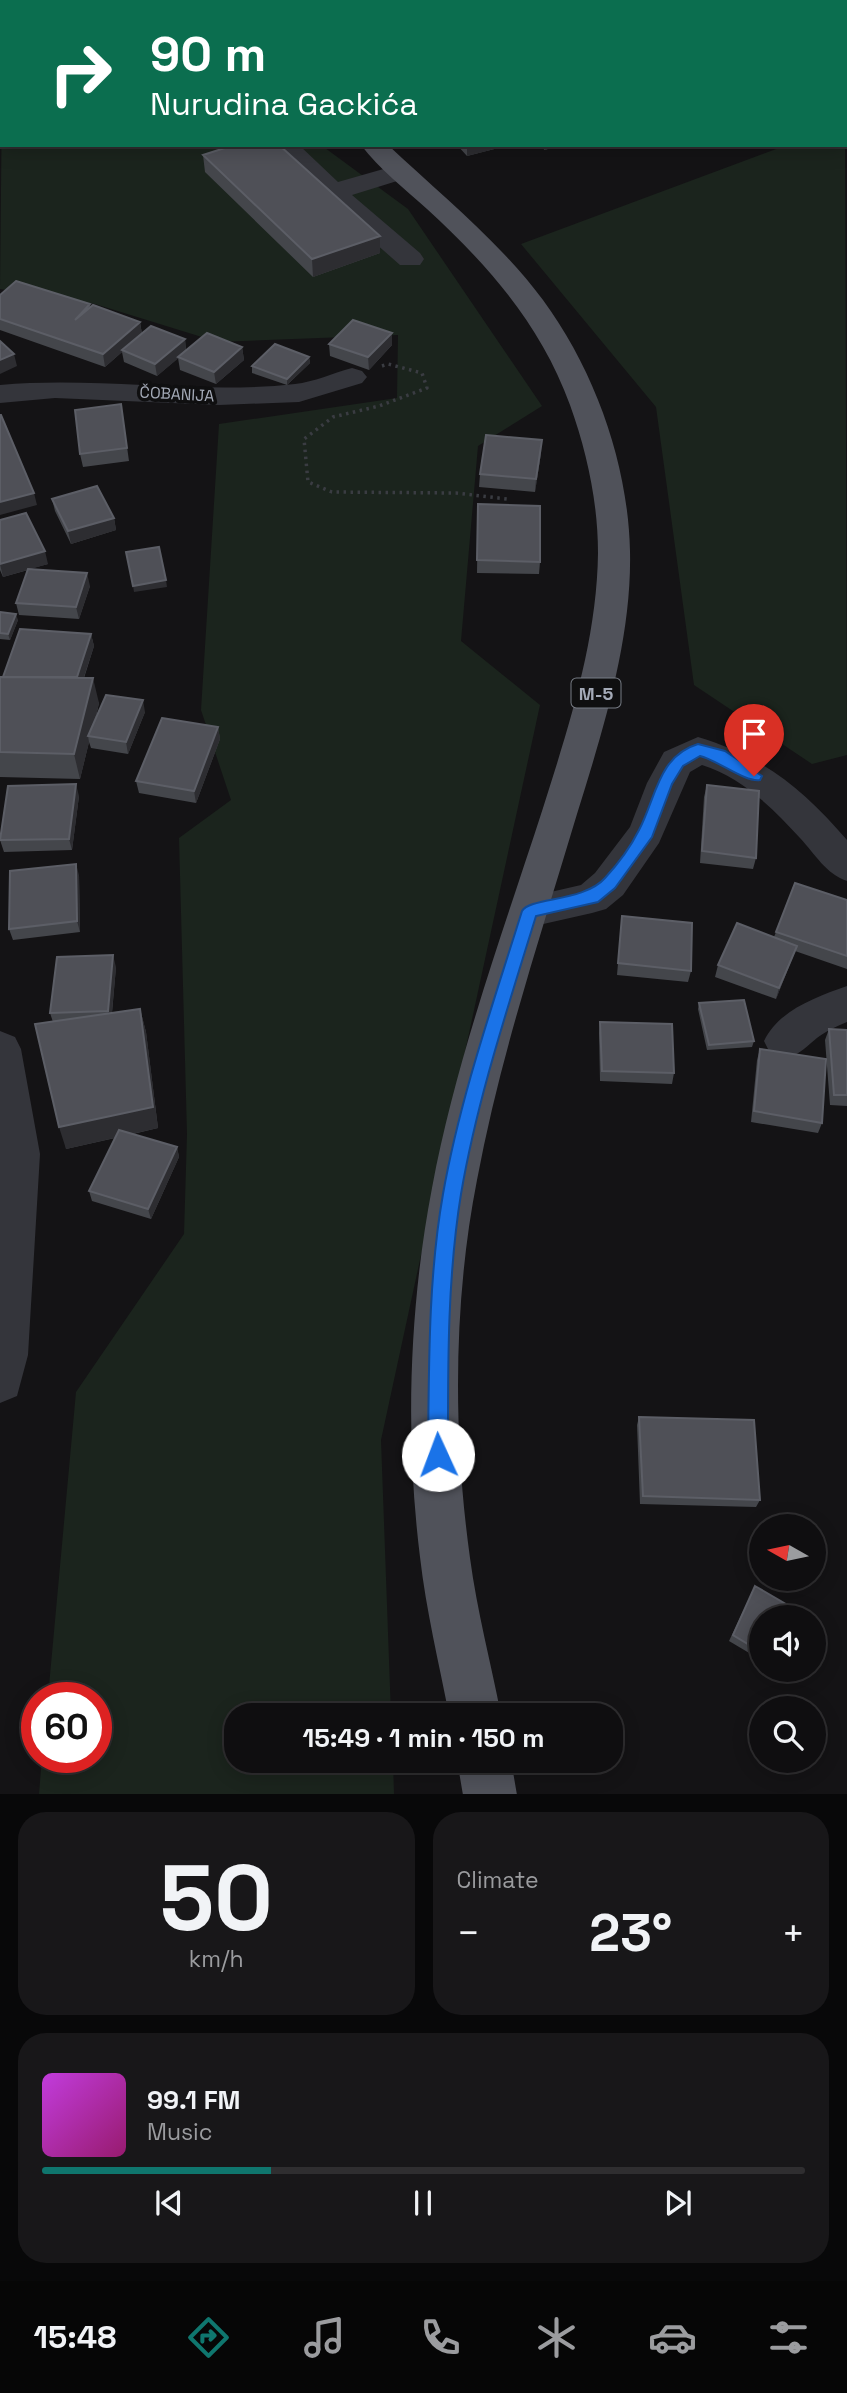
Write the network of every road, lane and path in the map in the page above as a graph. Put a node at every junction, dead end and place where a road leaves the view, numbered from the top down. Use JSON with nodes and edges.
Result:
{"nodes":[{"id":1,"x":286,"y":147,"type":"edge"},
{"id":2,"x":375,"y":147,"type":"edge"},
{"id":3,"x":401,"y":172,"type":"junction"},
{"id":4,"x":334,"y":192,"type":"junction"},
{"id":5,"x":410,"y":260,"type":"dead end"},
{"id":6,"x":352,"y":377,"type":"joint"},
{"id":7,"x":0,"y":394,"type":"edge"},
{"id":8,"x":507,"y":499,"type":"dead end"},
{"id":9,"x":847,"y":866,"type":"edge"},
{"id":10,"x":530,"y":911,"type":"junction"},
{"id":11,"x":847,"y":1003,"type":"edge"},
{"id":12,"x":785,"y":1041,"type":"dead end"},
{"id":13,"x":0,"y":1049,"type":"edge"},
{"id":14,"x":0,"y":1380,"type":"edge"},
{"id":15,"x":473,"y":1703,"type":"edge"},
{"id":16,"x":486,"y":1773,"type":"edge"},
{"id":17,"x":490,"y":1794,"type":"edge"}],
"edges":[{"from":1,"to":4,"type":"street"},
{"from":2,"to":3,"type":"main road","number":"M-5"},
{"from":3,"to":4,"type":"street"},
{"from":3,"to":10,"type":"main road","number":"M-5"},
{"from":4,"to":5,"type":"street"},
{"from":6,"to":7,"type":"street","name":"ČOBANIJA"},
{"from":6,"to":8,"type":"path"},
{"from":9,"to":10,"type":"street"},
{"from":10,"to":15,"type":"main road","number":"M-5"},
{"from":11,"to":12,"type":"street"},
{"from":13,"to":14,"type":"street"},
{"from":16,"to":17,"type":"main road"}]}
